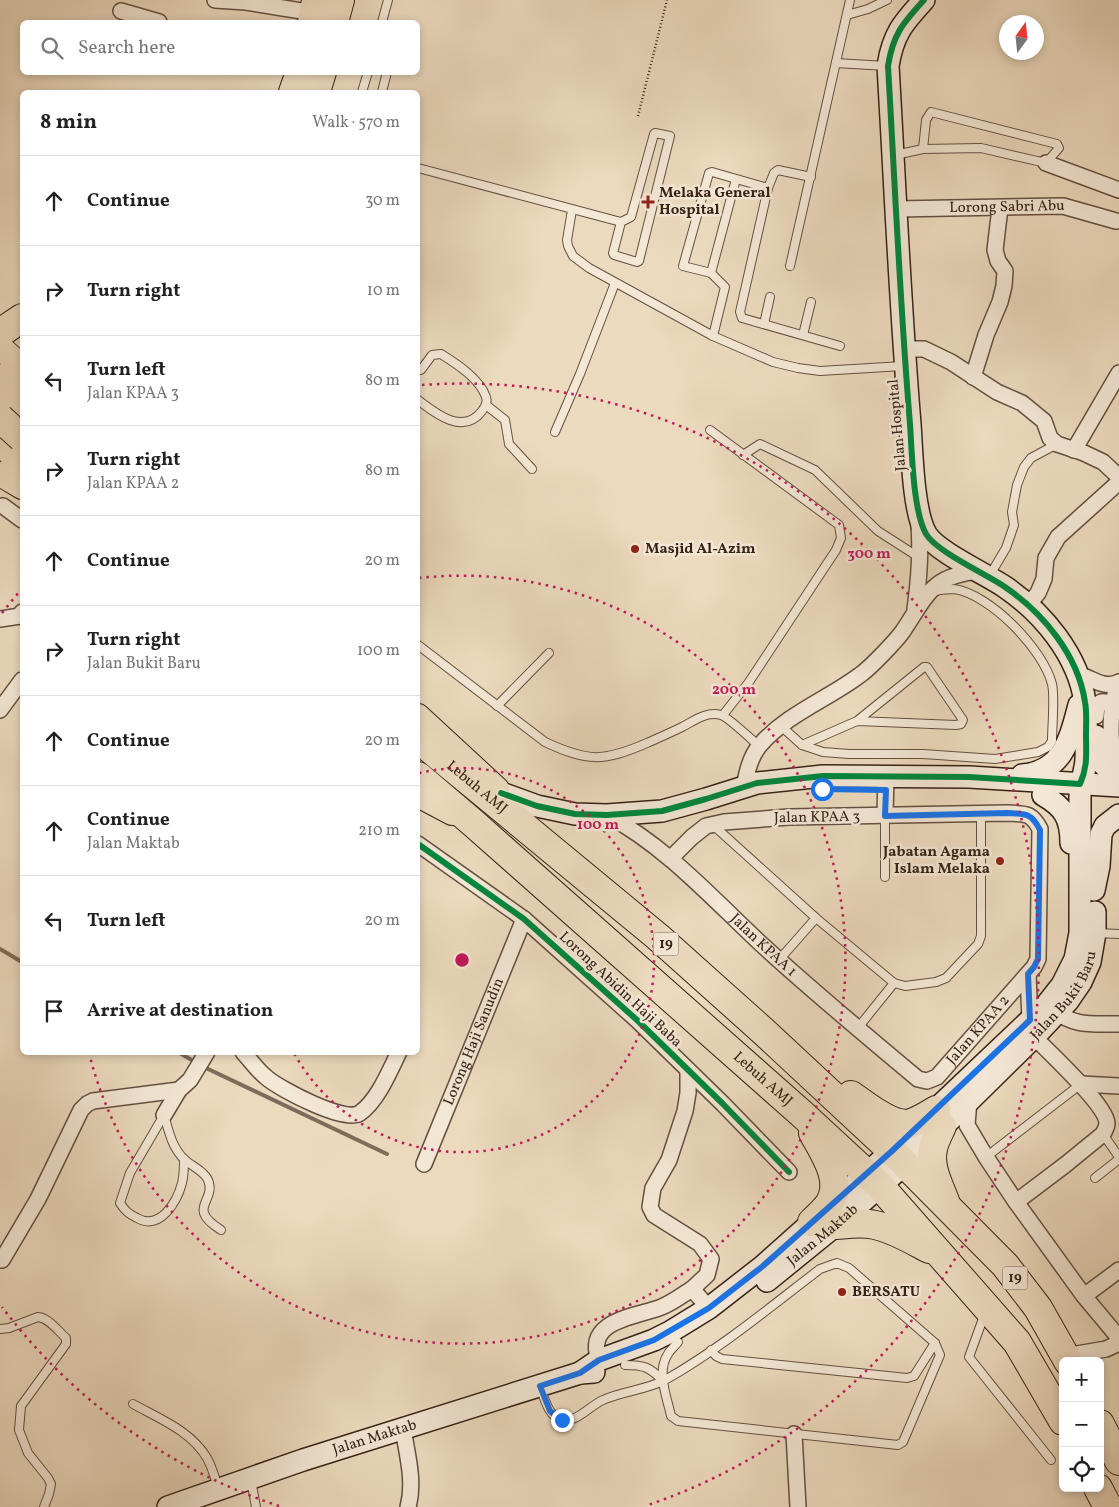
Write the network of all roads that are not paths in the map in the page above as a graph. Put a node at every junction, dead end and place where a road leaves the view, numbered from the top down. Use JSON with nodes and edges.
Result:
{"nodes":[{"id":1,"x":215,"y":0,"type":"edge"},
{"id":2,"x":340,"y":0,"type":"edge"},
{"id":3,"x":388,"y":0,"type":"edge"},
{"id":4,"x":850,"y":0,"type":"edge"},
{"id":5,"x":887,"y":0,"type":"edge"},
{"id":6,"x":924,"y":0,"type":"edge"},
{"id":7,"x":121,"y":11,"type":"dead end"},
{"id":8,"x":319,"y":15,"type":"edge"},
{"id":9,"x":847,"y":15,"type":"junction"},
{"id":10,"x":152,"y":20,"type":"edge"},
{"id":11,"x":383,"y":20,"type":"edge"},
{"id":12,"x":836,"y":63,"type":"junction"},
{"id":13,"x":888,"y":66,"type":"junction"},
{"id":14,"x":299,"y":75,"type":"edge"},
{"id":15,"x":321,"y":75,"type":"edge"},
{"id":16,"x":367,"y":75,"type":"edge"},
{"id":17,"x":386,"y":75,"type":"edge"},
{"id":18,"x":294,"y":90,"type":"edge"},
{"id":19,"x":317,"y":90,"type":"edge"},
{"id":20,"x":363,"y":90,"type":"edge"},
{"id":21,"x":382,"y":90,"type":"edge"},
{"id":22,"x":923,"y":149,"type":"junction"},
{"id":23,"x":893,"y":155,"type":"junction"},
{"id":24,"x":1046,"y":163,"type":"junction"},
{"id":25,"x":420,"y":169,"type":"edge"},
{"id":26,"x":810,"y":177,"type":"junction"},
{"id":27,"x":736,"y":179,"type":"junction"},
{"id":28,"x":768,"y":188,"type":"junction"},
{"id":29,"x":1119,"y":190,"type":"edge"},
{"id":30,"x":1000,"y":208,"type":"junction"},
{"id":31,"x":572,"y":210,"type":"junction"},
{"id":32,"x":896,"y":210,"type":"junction"},
{"id":33,"x":1116,"y":221,"type":"dead end"},
{"id":34,"x":621,"y":222,"type":"junction"},
{"id":35,"x":790,"y":266,"type":"dead end"},
{"id":36,"x":711,"y":273,"type":"junction"},
{"id":37,"x":615,"y":283,"type":"junction"},
{"id":38,"x":770,"y":297,"type":"dead end"},
{"id":39,"x":811,"y":302,"type":"dead end"},
{"id":40,"x":20,"y":308,"type":"edge"},
{"id":41,"x":0,"y":310,"type":"edge"},
{"id":42,"x":20,"y":319,"type":"edge"},
{"id":43,"x":764,"y":324,"type":"junction"},
{"id":44,"x":0,"y":333,"type":"edge"},
{"id":45,"x":803,"y":335,"type":"junction"},
{"id":46,"x":713,"y":336,"type":"junction"},
{"id":47,"x":0,"y":346,"type":"edge"},
{"id":48,"x":840,"y":346,"type":"dead end"},
{"id":49,"x":905,"y":358,"type":"junction"},
{"id":50,"x":20,"y":365,"type":"edge"},
{"id":51,"x":20,"y":368,"type":"edge"},
{"id":52,"x":420,"y":370,"type":"edge"},
{"id":53,"x":1119,"y":373,"type":"edge"},
{"id":54,"x":973,"y":377,"type":"junction"},
{"id":55,"x":0,"y":381,"type":"edge"},
{"id":56,"x":0,"y":386,"type":"edge"},
{"id":57,"x":420,"y":401,"type":"edge"},
{"id":58,"x":20,"y":403,"type":"edge"},
{"id":59,"x":486,"y":405,"type":"junction"},
{"id":60,"x":20,"y":413,"type":"edge"},
{"id":61,"x":0,"y":418,"type":"edge"},
{"id":62,"x":710,"y":430,"type":"dead end"},
{"id":63,"x":555,"y":432,"type":"dead end"},
{"id":64,"x":20,"y":436,"type":"edge"},
{"id":65,"x":1057,"y":444,"type":"junction"},
{"id":66,"x":1074,"y":450,"type":"junction"},
{"id":67,"x":743,"y":455,"type":"junction"},
{"id":68,"x":0,"y":463,"type":"edge"},
{"id":69,"x":20,"y":467,"type":"edge"},
{"id":70,"x":532,"y":469,"type":"dead end"},
{"id":71,"x":0,"y":474,"type":"edge"},
{"id":72,"x":1119,"y":477,"type":"edge"},
{"id":73,"x":1119,"y":482,"type":"edge"},
{"id":74,"x":20,"y":484,"type":"edge"},
{"id":75,"x":20,"y":485,"type":"edge"},
{"id":76,"x":916,"y":498,"type":"junction"},
{"id":77,"x":3,"y":506,"type":"dead end"},
{"id":78,"x":20,"y":519,"type":"edge"},
{"id":79,"x":920,"y":558,"type":"junction"},
{"id":80,"x":984,"y":574,"type":"junction"},
{"id":81,"x":929,"y":592,"type":"junction"},
{"id":82,"x":1028,"y":605,"type":"junction"},
{"id":83,"x":915,"y":610,"type":"junction"},
{"id":84,"x":20,"y":616,"type":"edge"},
{"id":85,"x":0,"y":619,"type":"edge"},
{"id":86,"x":420,"y":647,"type":"edge"},
{"id":87,"x":549,"y":653,"type":"dead end"},
{"id":88,"x":1084,"y":682,"type":"junction"},
{"id":89,"x":20,"y":683,"type":"edge"},
{"id":90,"x":1119,"y":684,"type":"edge"},
{"id":91,"x":497,"y":706,"type":"junction"},
{"id":92,"x":0,"y":710,"type":"edge"},
{"id":93,"x":1104,"y":712,"type":"junction"},
{"id":94,"x":723,"y":715,"type":"junction"},
{"id":95,"x":420,"y":718,"type":"edge"},
{"id":96,"x":857,"y":721,"type":"junction"},
{"id":97,"x":781,"y":726,"type":"junction"},
{"id":98,"x":420,"y":741,"type":"edge"},
{"id":99,"x":802,"y":745,"type":"junction"},
{"id":100,"x":759,"y":746,"type":"junction"},
{"id":101,"x":1119,"y":758,"type":"edge"},
{"id":102,"x":969,"y":777,"type":"junction"},
{"id":103,"x":1119,"y":777,"type":"edge"},
{"id":104,"x":420,"y":778,"type":"edge"},
{"id":105,"x":886,"y":783,"type":"junction"},
{"id":106,"x":1119,"y":786,"type":"edge"},
{"id":107,"x":744,"y":787,"type":"junction"},
{"id":108,"x":1087,"y":787,"type":"junction"},
{"id":109,"x":501,"y":793,"type":"junction"},
{"id":110,"x":1043,"y":795,"type":"junction"},
{"id":111,"x":420,"y":796,"type":"edge"},
{"id":112,"x":1119,"y":799,"type":"edge"},
{"id":113,"x":981,"y":813,"type":"junction"},
{"id":114,"x":607,"y":815,"type":"junction"},
{"id":115,"x":1119,"y":815,"type":"edge"},
{"id":116,"x":885,"y":816,"type":"junction"},
{"id":117,"x":1035,"y":820,"type":"joint"},
{"id":118,"x":472,"y":822,"type":"junction"},
{"id":119,"x":712,"y":825,"type":"junction"},
{"id":120,"x":420,"y":845,"type":"edge"},
{"id":121,"x":670,"y":859,"type":"junction"},
{"id":122,"x":566,"y":862,"type":"junction"},
{"id":123,"x":885,"y":877,"type":"dead end"},
{"id":124,"x":1087,"y":894,"type":"junction"},
{"id":125,"x":524,"y":918,"type":"junction"},
{"id":126,"x":816,"y":918,"type":"junction"},
{"id":127,"x":1088,"y":933,"type":"junction"},
{"id":128,"x":1119,"y":934,"type":"edge"},
{"id":129,"x":779,"y":960,"type":"junction"},
{"id":130,"x":1028,"y":974,"type":"junction"},
{"id":131,"x":894,"y":983,"type":"junction"},
{"id":132,"x":1052,"y":1009,"type":"junction"},
{"id":133,"x":1119,"y":1024,"type":"edge"},
{"id":134,"x":857,"y":1029,"type":"junction"},
{"id":135,"x":1032,"y":1029,"type":"junction"},
{"id":136,"x":763,"y":1031,"type":"junction"},
{"id":137,"x":205,"y":1055,"type":"edge"},
{"id":138,"x":246,"y":1055,"type":"edge"},
{"id":139,"x":398,"y":1055,"type":"edge"},
{"id":140,"x":688,"y":1070,"type":"junction"},
{"id":141,"x":918,"y":1079,"type":"joint"},
{"id":142,"x":1081,"y":1084,"type":"junction"},
{"id":143,"x":1119,"y":1086,"type":"edge"},
{"id":144,"x":180,"y":1090,"type":"junction"},
{"id":145,"x":969,"y":1100,"type":"junction"},
{"id":146,"x":802,"y":1114,"type":"junction"},
{"id":147,"x":164,"y":1115,"type":"junction"},
{"id":148,"x":939,"y":1118,"type":"junction"},
{"id":149,"x":1103,"y":1134,"type":"junction"},
{"id":150,"x":986,"y":1157,"type":"junction"},
{"id":151,"x":1119,"y":1157,"type":"edge"},
{"id":152,"x":898,"y":1158,"type":"junction"},
{"id":153,"x":184,"y":1159,"type":"junction"},
{"id":154,"x":424,"y":1164,"type":"dead end"},
{"id":155,"x":789,"y":1172,"type":"dead end"},
{"id":156,"x":1095,"y":1178,"type":"dead end"},
{"id":157,"x":873,"y":1180,"type":"junction"},
{"id":158,"x":1016,"y":1202,"type":"junction"},
{"id":159,"x":948,"y":1206,"type":"junction"},
{"id":160,"x":824,"y":1223,"type":"junction"},
{"id":161,"x":220,"y":1230,"type":"dead end"},
{"id":162,"x":942,"y":1256,"type":"junction"},
{"id":163,"x":2,"y":1260,"type":"dead end"},
{"id":164,"x":1119,"y":1270,"type":"edge"},
{"id":165,"x":692,"y":1289,"type":"junction"},
{"id":166,"x":1084,"y":1296,"type":"junction"},
{"id":167,"x":987,"y":1306,"type":"junction"},
{"id":168,"x":709,"y":1308,"type":"junction"},
{"id":169,"x":0,"y":1329,"type":"edge"},
{"id":170,"x":1118,"y":1337,"type":"edge"},
{"id":171,"x":678,"y":1342,"type":"junction"},
{"id":172,"x":935,"y":1343,"type":"junction"},
{"id":173,"x":711,"y":1350,"type":"junction"},
{"id":174,"x":1066,"y":1357,"type":"edge"},
{"id":175,"x":1071,"y":1357,"type":"edge"},
{"id":176,"x":599,"y":1360,"type":"junction"},
{"id":177,"x":625,"y":1365,"type":"junction"},
{"id":178,"x":580,"y":1373,"type":"junction"},
{"id":179,"x":663,"y":1381,"type":"junction"},
{"id":180,"x":540,"y":1386,"type":"junction"},
{"id":181,"x":133,"y":1404,"type":"dead end"},
{"id":182,"x":1059,"y":1414,"type":"edge"},
{"id":183,"x":403,"y":1429,"type":"junction"},
{"id":184,"x":1104,"y":1430,"type":"edge"},
{"id":185,"x":794,"y":1434,"type":"junction"},
{"id":186,"x":1118,"y":1452,"type":"edge"},
{"id":187,"x":1051,"y":1460,"type":"dead end"},
{"id":188,"x":251,"y":1478,"type":"junction"},
{"id":189,"x":219,"y":1489,"type":"junction"},
{"id":190,"x":1100,"y":1492,"type":"edge"},
{"id":191,"x":44,"y":1507,"type":"edge"},
{"id":192,"x":168,"y":1507,"type":"edge"},
{"id":193,"x":256,"y":1507,"type":"edge"},
{"id":194,"x":408,"y":1507,"type":"edge"},
{"id":195,"x":798,"y":1507,"type":"edge"},
{"id":196,"x":1108,"y":1507,"type":"edge"}],
"edges":[{"from":1,"to":8,"type":"street"},
{"from":2,"to":8,"type":"highway"},
{"from":3,"to":11,"type":"lane"},
{"from":4,"to":9,"type":"lane"},
{"from":5,"to":9,"type":"lane"},
{"from":6,"to":13,"type":"main road","name":"Jalan Hospital"},
{"from":7,"to":10,"type":"street"},
{"from":9,"to":12,"type":"lane"},
{"from":12,"to":13,"type":"lane"},
{"from":12,"to":26,"type":"lane"},
{"from":13,"to":23,"type":"main road","name":"Jalan Hospital"},
{"from":14,"to":18,"type":"highway"},
{"from":15,"to":19,"type":"highway"},
{"from":16,"to":20,"type":"lane"},
{"from":17,"to":21,"type":"lane"},
{"from":22,"to":23,"type":"lane"},
{"from":22,"to":24,"type":"lane"},
{"from":22,"to":24,"type":"lane"},
{"from":23,"to":32,"type":"main road","name":"Jalan Hospital"},
{"from":24,"to":29,"type":"street"},
{"from":25,"to":31,"type":"lane"},
{"from":26,"to":28,"type":"lane"},
{"from":26,"to":35,"type":"lane"},
{"from":27,"to":28,"type":"lane"},
{"from":27,"to":36,"type":"lane"},
{"from":27,"to":36,"type":"lane"},
{"from":28,"to":43,"type":"lane"},
{"from":30,"to":32,"type":"street","name":"Lorong Sabri Abu"},
{"from":30,"to":33,"type":"street","name":"Lorong Sabri Abu"},
{"from":30,"to":54,"type":"street"},
{"from":31,"to":34,"type":"lane"},
{"from":31,"to":37,"type":"lane"},
{"from":32,"to":49,"type":"main road","name":"Jalan Hospital"},
{"from":34,"to":34,"type":"lane"},
{"from":36,"to":46,"type":"lane"},
{"from":37,"to":46,"type":"lane"},
{"from":37,"to":63,"type":"lane"},
{"from":38,"to":43,"type":"lane"},
{"from":39,"to":45,"type":"lane"},
{"from":40,"to":41,"type":"highway"},
{"from":42,"to":44,"type":"highway"},
{"from":43,"to":45,"type":"lane"},
{"from":45,"to":48,"type":"lane"},
{"from":46,"to":49,"type":"lane"},
{"from":47,"to":50,"type":"main road"},
{"from":49,"to":54,"type":"street"},
{"from":49,"to":76,"type":"main road","name":"Jalan Hospital"},
{"from":51,"to":55,"type":"highway"},
{"from":52,"to":59,"type":"lane"},
{"from":53,"to":66,"type":"street"},
{"from":54,"to":65,"type":"street"},
{"from":56,"to":58,"type":"highway"},
{"from":57,"to":59,"type":"lane"},
{"from":59,"to":70,"type":"lane"},
{"from":60,"to":69,"type":"main road"},
{"from":61,"to":64,"type":"highway","bridge":true},
{"from":62,"to":67,"type":"lane"},
{"from":65,"to":66,"type":"street"},
{"from":65,"to":80,"type":"lane"},
{"from":66,"to":72,"type":"street"},
{"from":67,"to":79,"type":"lane"},
{"from":67,"to":94,"type":"lane"},
{"from":68,"to":74,"type":"main road"},
{"from":71,"to":75,"type":"main road"},
{"from":73,"to":82,"type":"street"},
{"from":76,"to":79,"type":"street"},
{"from":76,"to":80,"type":"main road","name":"Jalan Hospital"},
{"from":77,"to":78,"type":"street"},
{"from":79,"to":83,"type":"street"},
{"from":80,"to":81,"type":"street"},
{"from":80,"to":82,"type":"main road","name":"Jalan Hospital"},
{"from":81,"to":83,"type":"street"},
{"from":81,"to":99,"type":"lane"},
{"from":82,"to":88,"type":"main road","name":"Jalan Hospital"},
{"from":83,"to":97,"type":"street"},
{"from":84,"to":85,"type":"street"},
{"from":86,"to":91,"type":"lane"},
{"from":87,"to":91,"type":"lane"},
{"from":88,"to":90,"type":"street"},
{"from":88,"to":93,"type":"main road"},
{"from":88,"to":102,"type":"main road"},
{"from":88,"to":108,"type":"main road","name":"Jalan Hospital"},
{"from":89,"to":92,"type":"street"},
{"from":90,"to":93,"type":"street"},
{"from":91,"to":94,"type":"lane"},
{"from":93,"to":101,"type":"street"},
{"from":93,"to":103,"type":"main road"},
{"from":94,"to":100,"type":"lane"},
{"from":95,"to":109,"type":"main road"},
{"from":96,"to":96,"type":"lane"},
{"from":96,"to":99,"type":"lane"},
{"from":97,"to":99,"type":"lane"},
{"from":97,"to":100,"type":"street"},
{"from":98,"to":122,"type":"highway","name":"Lebuh AMJ","number":"19"},
{"from":100,"to":107,"type":"street"},
{"from":102,"to":105,"type":"main road"},
{"from":102,"to":108,"type":"main road"},
{"from":104,"to":118,"type":"highway","name":"Lebuh AMJ","number":"19"},
{"from":105,"to":107,"type":"main road"},
{"from":105,"to":110,"type":"main road"},
{"from":105,"to":116,"type":"street"},
{"from":106,"to":108,"type":"main road"},
{"from":107,"to":114,"type":"main road"},
{"from":108,"to":110,"type":"main road"},
{"from":108,"to":112,"type":"main road"},
{"from":108,"to":124,"type":"main road","name":"Jalan Bukit Baru"},
{"from":109,"to":114,"type":"main road"},
{"from":109,"to":122,"type":"main road"},
{"from":110,"to":124,"type":"main road"},
{"from":111,"to":118,"type":"main road"},
{"from":113,"to":116,"type":"street","name":"Jalan KPAA 3"},
{"from":113,"to":117,"type":"street","name":"Jalan KPAA 3"},
{"from":113,"to":131,"type":"lane"},
{"from":114,"to":121,"type":"street","name":"Jalan KPAA 1"},
{"from":115,"to":124,"type":"main road"},
{"from":116,"to":119,"type":"street","name":"Jalan KPAA 3"},
{"from":116,"to":123,"type":"lane"},
{"from":117,"to":130,"type":"street","name":"Jalan KPAA 2"},
{"from":118,"to":146,"type":"highway","name":"Lebuh AMJ","number":"19"},
{"from":119,"to":121,"type":"street","name":"Jalan KPAA 3"},
{"from":119,"to":126,"type":"lane"},
{"from":120,"to":125,"type":"street","name":"Lorong Abidin Haji Baba"},
{"from":121,"to":129,"type":"street","name":"Jalan KPAA 1"},
{"from":122,"to":136,"type":"highway","name":"Lebuh AMJ","number":"19"},
{"from":124,"to":127,"type":"main road","name":"Jalan Bukit Baru"},
{"from":125,"to":140,"type":"street","name":"Lorong Abidin Haji Baba"},
{"from":125,"to":154,"type":"street","name":"Lorong Haji Sanudin"},
{"from":126,"to":129,"type":"lane"},
{"from":126,"to":131,"type":"lane"},
{"from":127,"to":128,"type":"lane"},
{"from":127,"to":132,"type":"main road","name":"Jalan Bukit Baru"},
{"from":129,"to":134,"type":"street","name":"Jalan KPAA 1"},
{"from":130,"to":135,"type":"street"},
{"from":130,"to":141,"type":"street","name":"Jalan KPAA 2"},
{"from":131,"to":134,"type":"lane"},
{"from":132,"to":133,"type":"street"},
{"from":132,"to":135,"type":"main road","name":"Jalan Bukit Baru"},
{"from":134,"to":141,"type":"street","name":"Jalan KPAA 1"},
{"from":135,"to":142,"type":"street"},
{"from":135,"to":145,"type":"main road","name":"Jalan Bukit Baru"},
{"from":135,"to":148,"type":"main road","name":"Jalan Bukit Baru"},
{"from":136,"to":148,"type":"highway"},
{"from":136,"to":152,"type":"highway","name":"Lebuh AMJ","number":"19"},
{"from":137,"to":144,"type":"street"},
{"from":138,"to":139,"type":"street"},
{"from":140,"to":155,"type":"street","name":"Lorong Abidin Haji Baba"},
{"from":140,"to":165,"type":"street"},
{"from":142,"to":143,"type":"street"},
{"from":142,"to":149,"type":"street"},
{"from":142,"to":150,"type":"lane"},
{"from":144,"to":147,"type":"street"},
{"from":144,"to":163,"type":"street"},
{"from":145,"to":148,"type":"main road","name":"Jalan Bukit Baru"},
{"from":145,"to":150,"type":"street"},
{"from":146,"to":157,"type":"highway","name":"Lebuh AMJ","number":"19"},
{"from":146,"to":160,"type":"highway"},
{"from":147,"to":153,"type":"lane"},
{"from":147,"to":153,"type":"lane"},
{"from":148,"to":152,"type":"main road","name":"Jalan Bukit Baru"},
{"from":148,"to":159,"type":"highway"},
{"from":149,"to":151,"type":"lane"},
{"from":149,"to":158,"type":"street"},
{"from":150,"to":158,"type":"street"},
{"from":151,"to":156,"type":"lane"},
{"from":152,"to":157,"type":"main road","name":"Jalan Maktab"},
{"from":152,"to":159,"type":"highway","name":"Lebuh AMJ","number":"19"},
{"from":153,"to":161,"type":"lane"},
{"from":157,"to":160,"type":"main road","name":"Jalan Maktab"},
{"from":157,"to":162,"type":"highway","name":"Lebuh AMJ","number":"19"},
{"from":158,"to":166,"type":"street"},
{"from":159,"to":174,"type":"highway","name":"Lebuh AMJ","number":"19"},
{"from":160,"to":162,"type":"highway"},
{"from":160,"to":168,"type":"main road","name":"Jalan Maktab"},
{"from":160,"to":171,"type":"main road","name":"Jalan Maktab"},
{"from":162,"to":167,"type":"highway","name":"Lebuh AMJ","number":"19"},
{"from":164,"to":166,"type":"street"},
{"from":165,"to":168,"type":"street"},
{"from":165,"to":176,"type":"street"},
{"from":166,"to":170,"type":"street"},
{"from":167,"to":182,"type":"highway","name":"Lebuh AMJ","number":"19"},
{"from":167,"to":187,"type":"lane"},
{"from":168,"to":176,"type":"main road","name":"Jalan Maktab"},
{"from":169,"to":191,"type":"lane"},
{"from":170,"to":175,"type":"street"},
{"from":171,"to":177,"type":"main road","name":"Jalan Maktab"},
{"from":171,"to":179,"type":"lane"},
{"from":172,"to":173,"type":"lane"},
{"from":172,"to":173,"type":"lane"},
{"from":172,"to":185,"type":"lane"},
{"from":173,"to":179,"type":"lane"},
{"from":176,"to":178,"type":"main road","name":"Jalan Maktab"},
{"from":177,"to":178,"type":"main road","name":"Jalan Maktab"},
{"from":177,"to":179,"type":"lane"},
{"from":178,"to":180,"type":"main road","name":"Jalan Maktab"},
{"from":179,"to":180,"type":"lane"},
{"from":179,"to":185,"type":"lane"},
{"from":180,"to":183,"type":"main road","name":"Jalan Maktab"},
{"from":181,"to":189,"type":"lane"},
{"from":183,"to":188,"type":"main road","name":"Jalan Maktab"},
{"from":183,"to":194,"type":"street"},
{"from":184,"to":186,"type":"highway"},
{"from":185,"to":195,"type":"street"},
{"from":188,"to":189,"type":"main road","name":"Jalan Maktab"},
{"from":188,"to":193,"type":"lane"},
{"from":189,"to":192,"type":"main road","name":"Jalan Maktab"},
{"from":190,"to":196,"type":"highway"}]}
